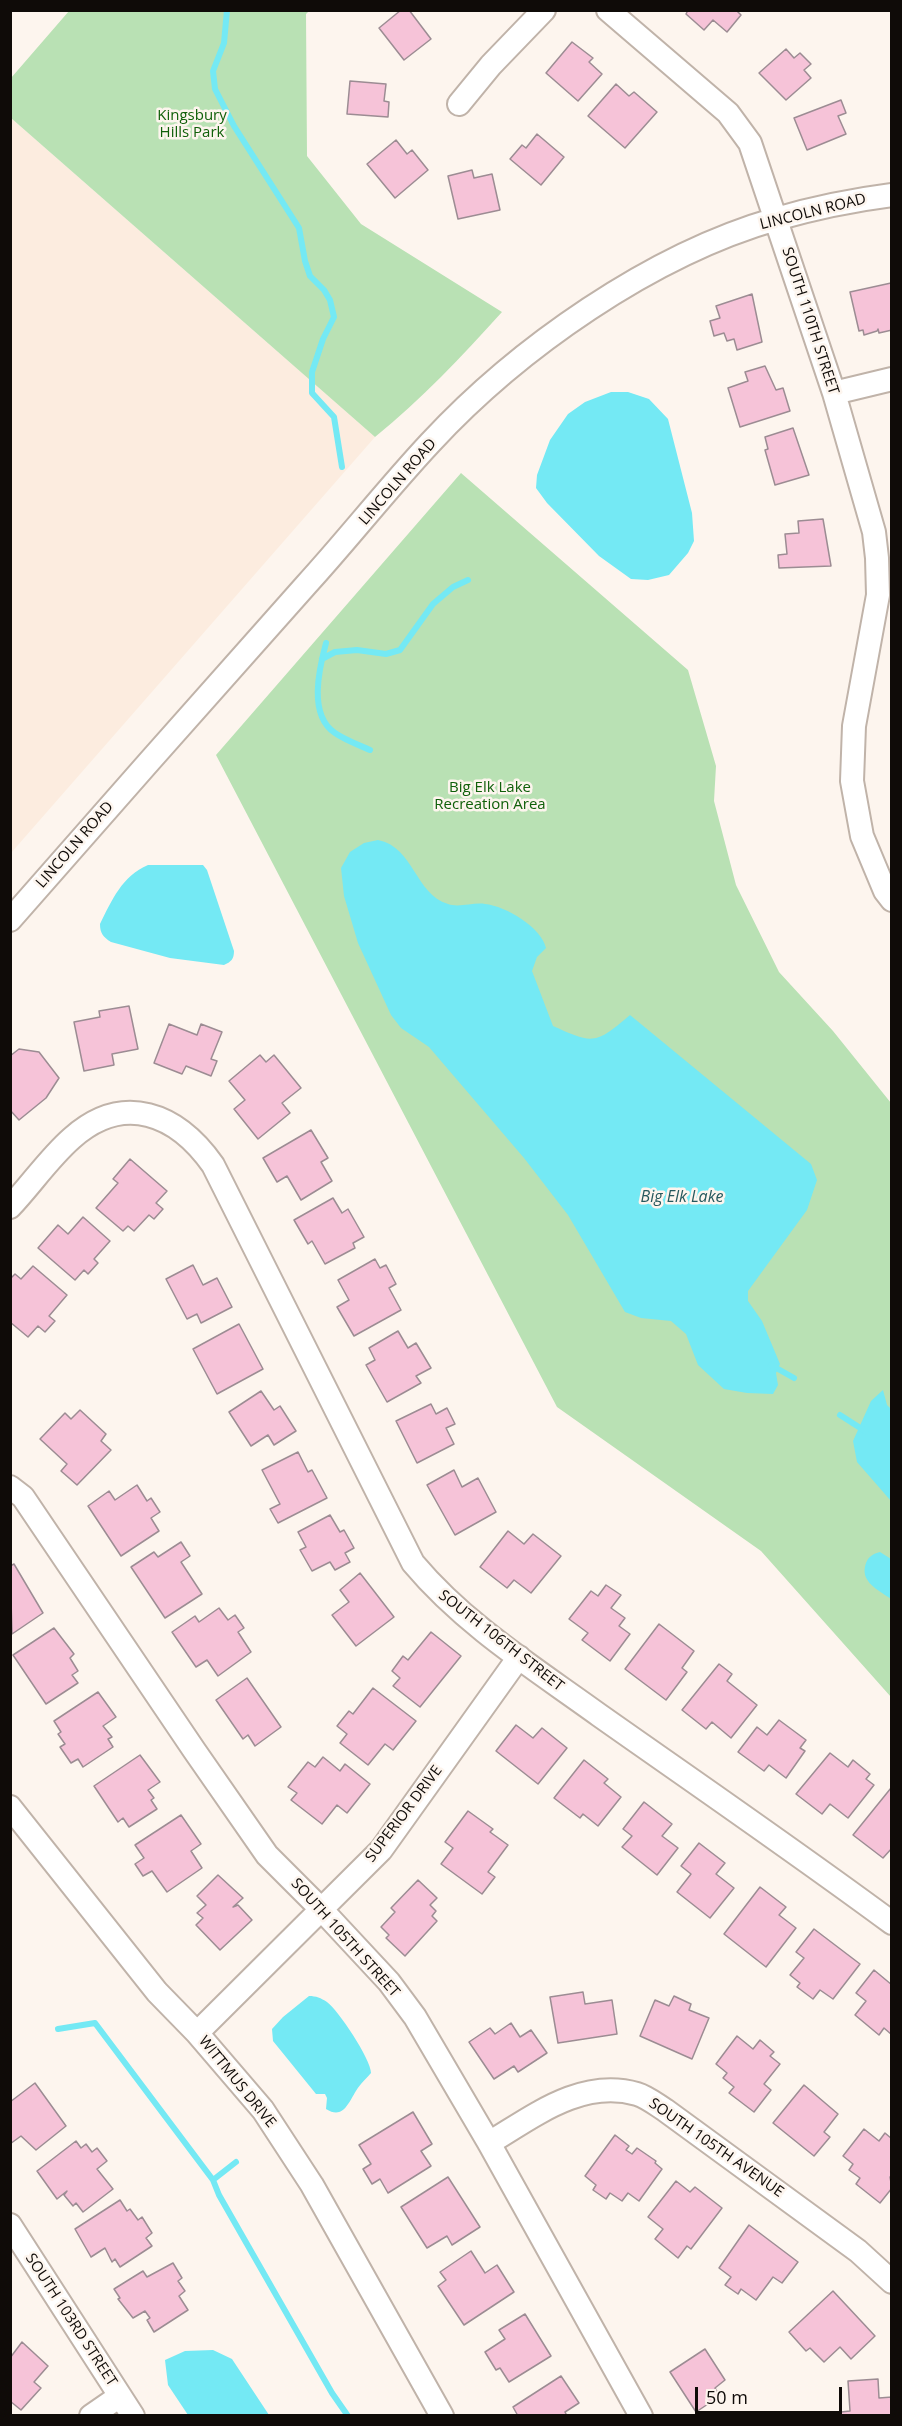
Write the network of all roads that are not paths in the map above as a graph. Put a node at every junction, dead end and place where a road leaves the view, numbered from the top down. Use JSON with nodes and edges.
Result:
{"nodes":[{"id":1,"x":544,"y":10,"type":"edge"},
{"id":2,"x":608,"y":10,"type":"edge"},
{"id":3,"x":459,"y":104,"type":"dead end"},
{"id":4,"x":891,"y":195,"type":"edge"},
{"id":5,"x":777,"y":218,"type":"junction"},
{"id":6,"x":891,"y":379,"type":"edge"},
{"id":7,"x":834,"y":393,"type":"junction"},
{"id":8,"x":883,"y":530,"type":"edge"},
{"id":9,"x":891,"y":900,"type":"edge"},
{"id":10,"x":10,"y":920,"type":"edge"},
{"id":11,"x":10,"y":1207,"type":"edge"},
{"id":12,"x":10,"y":1487,"type":"edge"},
{"id":13,"x":519,"y":1657,"type":"junction"},
{"id":14,"x":10,"y":1808,"type":"edge"},
{"id":15,"x":321,"y":1909,"type":"junction"},
{"id":16,"x":891,"y":1923,"type":"edge"},
{"id":17,"x":196,"y":2032,"type":"junction"},
{"id":18,"x":489,"y":2143,"type":"junction"},
{"id":19,"x":10,"y":2225,"type":"edge"},
{"id":20,"x":891,"y":2282,"type":"edge"},
{"id":21,"x":120,"y":2396,"type":"junction"},
{"id":22,"x":91,"y":2415,"type":"edge"},
{"id":23,"x":132,"y":2415,"type":"edge"},
{"id":24,"x":442,"y":2415,"type":"edge"},
{"id":25,"x":641,"y":2415,"type":"edge"}],
"edges":[{"from":1,"to":3,"type":"street"},
{"from":2,"to":5,"type":"street","name":"SOUTH 110TH STREET"},
{"from":4,"to":5,"type":"street","name":"LINCOLN ROAD"},
{"from":5,"to":7,"type":"street","name":"SOUTH 110TH STREET"},
{"from":5,"to":10,"type":"street","name":"LINCOLN ROAD"},
{"from":6,"to":7,"type":"street"},
{"from":7,"to":8,"type":"street","name":"SOUTH 110TH STREET"},
{"from":8,"to":9,"type":"street","name":"SOUTH 110TH STREET"},
{"from":11,"to":13,"type":"street","name":"SOUTH 106TH STREET"},
{"from":12,"to":15,"type":"street","name":"SOUTH 105TH STREET"},
{"from":13,"to":15,"type":"street","name":"SUPERIOR DRIVE"},
{"from":13,"to":16,"type":"street","name":"SOUTH 106TH STREET"},
{"from":14,"to":17,"type":"street","name":"WITTMUS DRIVE"},
{"from":15,"to":17,"type":"street","name":"SUPERIOR DRIVE"},
{"from":15,"to":18,"type":"street","name":"SOUTH 105TH STREET"},
{"from":17,"to":24,"type":"street","name":"WITTMUS DRIVE"},
{"from":18,"to":20,"type":"street","name":"SOUTH 105TH AVENUE"},
{"from":18,"to":25,"type":"street","name":"SOUTH 105TH STREET"},
{"from":19,"to":21,"type":"street","name":"SOUTH 103RD STREET"},
{"from":21,"to":22,"type":"street"},
{"from":21,"to":23,"type":"street","name":"SOUTH 103RD STREET"}]}
